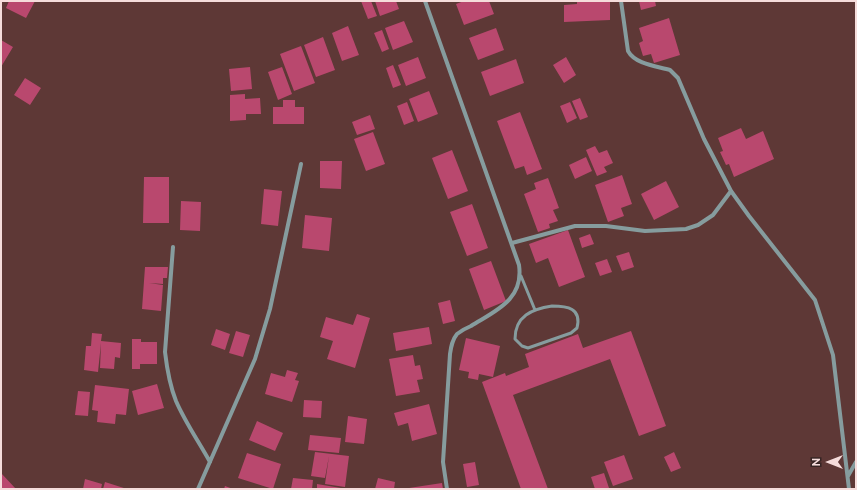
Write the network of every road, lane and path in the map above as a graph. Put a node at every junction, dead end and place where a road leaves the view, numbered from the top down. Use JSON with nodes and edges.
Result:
{"nodes":[{"id":1,"x":425,"y":1,"type":"edge"},
{"id":2,"x":621,"y":1,"type":"edge"},
{"id":3,"x":301,"y":164,"type":"dead end"},
{"id":4,"x":731,"y":192,"type":"junction"},
{"id":5,"x":512,"y":243,"type":"junction"},
{"id":6,"x":173,"y":247,"type":"dead end"},
{"id":7,"x":521,"y":276,"type":"junction"},
{"id":8,"x":535,"y":310,"type":"junction"},
{"id":9,"x":210,"y":462,"type":"junction"},
{"id":10,"x":856,"y":462,"type":"edge"},
{"id":11,"x":847,"y":476,"type":"junction"},
{"id":12,"x":198,"y":489,"type":"edge"},
{"id":13,"x":447,"y":489,"type":"edge"},
{"id":14,"x":849,"y":489,"type":"edge"}],
"edges":[{"from":1,"to":5,"type":"street"},
{"from":2,"to":4,"type":"street"},
{"from":3,"to":9,"type":"street"},
{"from":4,"to":5,"type":"street"},
{"from":4,"to":11,"type":"street"},
{"from":5,"to":7,"type":"street"},
{"from":6,"to":9,"type":"street"},
{"from":7,"to":8,"type":"lane"},
{"from":7,"to":13,"type":"street"},
{"from":8,"to":8,"type":"lane"},
{"from":9,"to":12,"type":"street"},
{"from":10,"to":11,"type":"street"},
{"from":11,"to":14,"type":"street"}]}
